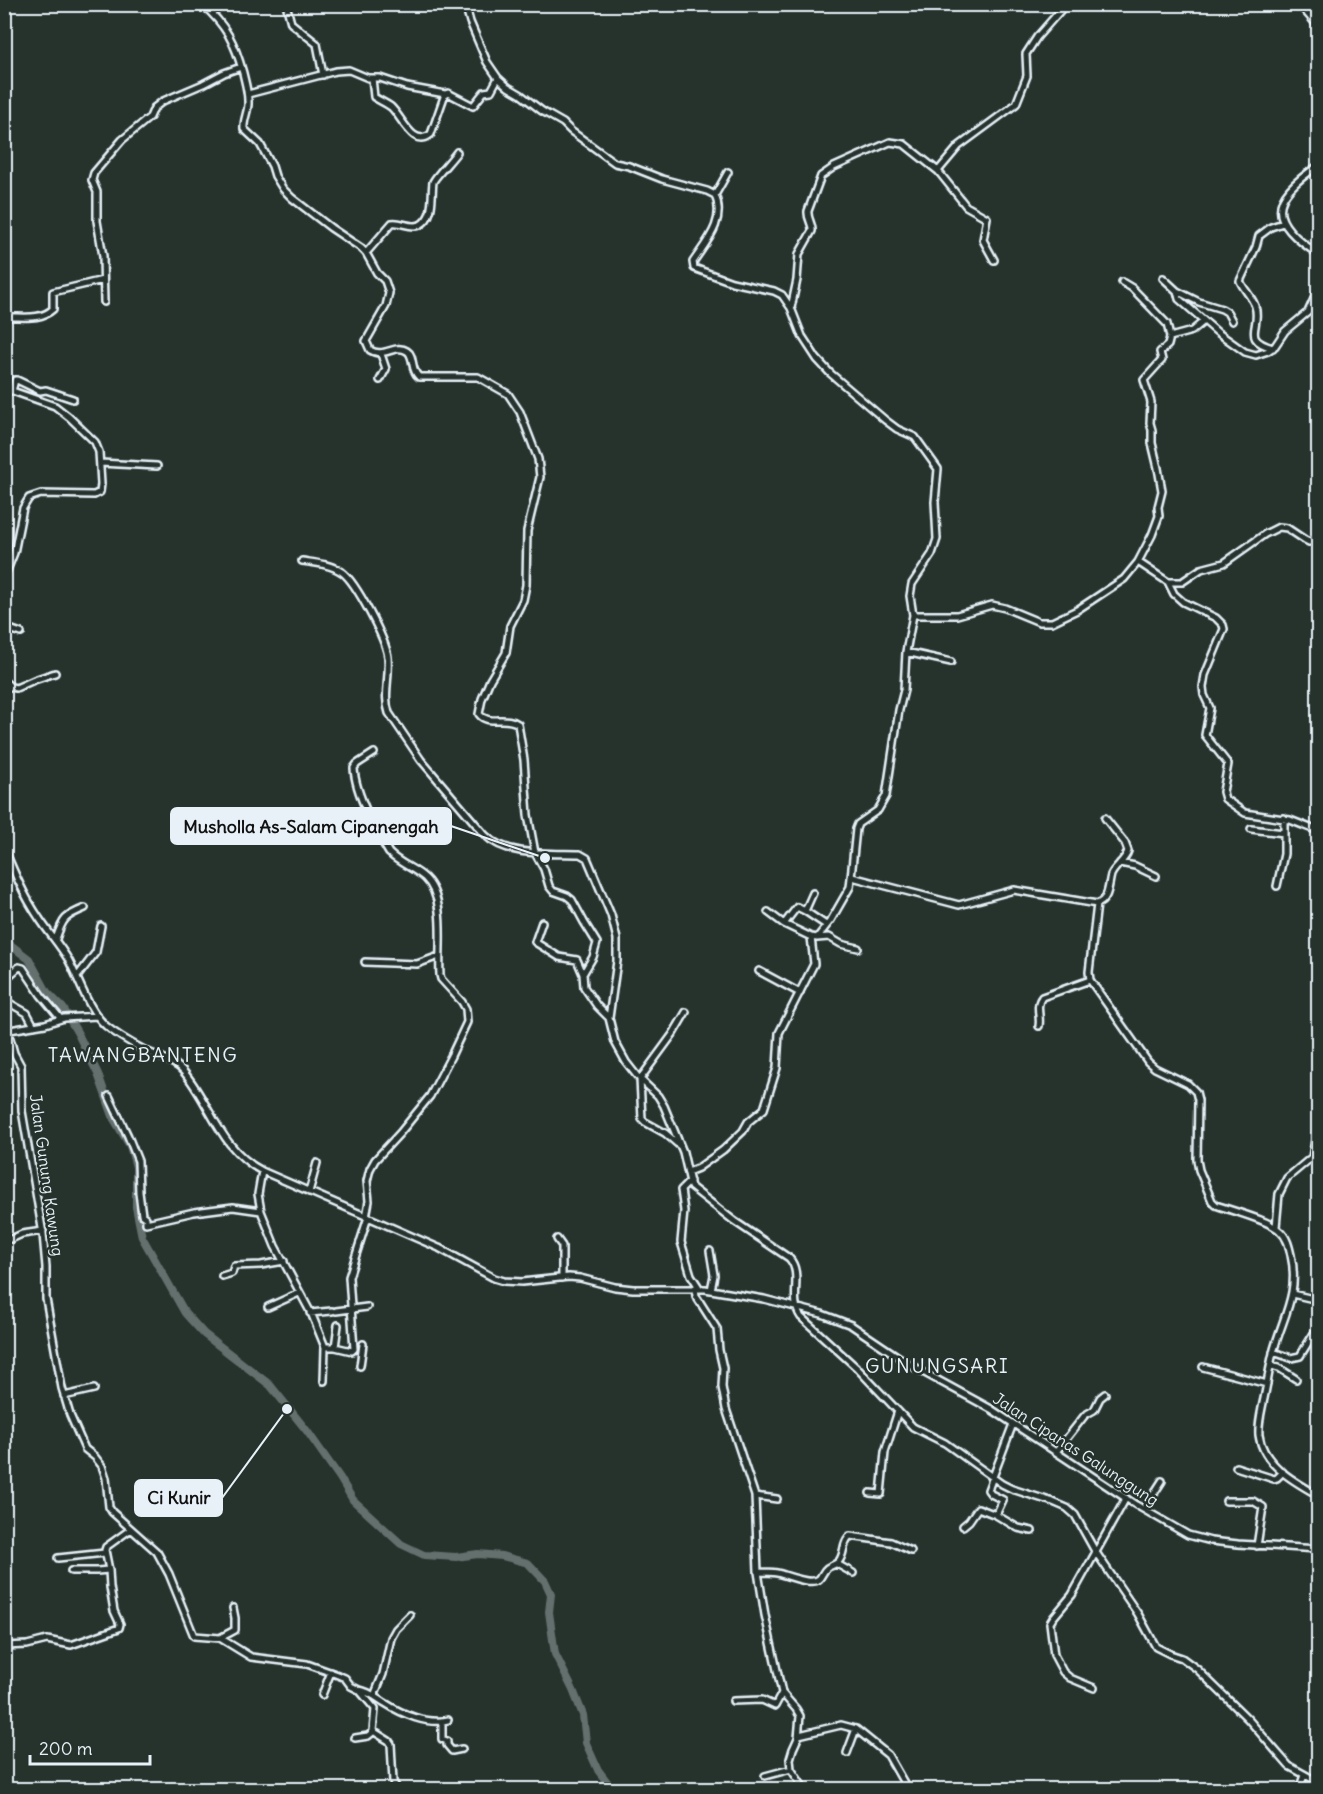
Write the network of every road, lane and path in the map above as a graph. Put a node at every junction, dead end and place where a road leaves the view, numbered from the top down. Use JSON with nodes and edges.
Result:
{"nodes":[{"id":1,"x":202,"y":4,"type":"edge"},
{"id":2,"x":286,"y":4,"type":"edge"},
{"id":3,"x":465,"y":4,"type":"edge"},
{"id":4,"x":1066,"y":4,"type":"edge"},
{"id":5,"x":1299,"y":4,"type":"edge"},
{"id":6,"x":1318,"y":26,"type":"edge"},
{"id":7,"x":241,"y":66,"type":"junction"},
{"id":8,"x":323,"y":75,"type":"junction"},
{"id":9,"x":372,"y":78,"type":"junction"},
{"id":10,"x":498,"y":78,"type":"junction"},
{"id":11,"x":248,"y":94,"type":"junction"},
{"id":12,"x":445,"y":94,"type":"junction"},
{"id":13,"x":457,"y":152,"type":"dead end"},
{"id":14,"x":1318,"y":166,"type":"edge"},
{"id":15,"x":938,"y":171,"type":"junction"},
{"id":16,"x":728,"y":172,"type":"dead end"},
{"id":17,"x":715,"y":195,"type":"junction"},
{"id":18,"x":1283,"y":223,"type":"junction"},
{"id":19,"x":366,"y":253,"type":"junction"},
{"id":20,"x":1318,"y":254,"type":"edge"},
{"id":21,"x":994,"y":260,"type":"dead end"},
{"id":22,"x":1163,"y":278,"type":"dead end"},
{"id":23,"x":103,"y":280,"type":"junction"},
{"id":24,"x":1122,"y":282,"type":"dead end"},
{"id":25,"x":1318,"y":290,"type":"edge"},
{"id":26,"x":1177,"y":291,"type":"junction"},
{"id":27,"x":104,"y":302,"type":"dead end"},
{"id":28,"x":791,"y":308,"type":"junction"},
{"id":29,"x":4,"y":317,"type":"edge"},
{"id":30,"x":1204,"y":321,"type":"junction"},
{"id":31,"x":1232,"y":321,"type":"dead end"},
{"id":32,"x":1170,"y":337,"type":"junction"},
{"id":33,"x":1273,"y":348,"type":"junction"},
{"id":34,"x":381,"y":354,"type":"junction"},
{"id":35,"x":380,"y":380,"type":"dead end"},
{"id":36,"x":4,"y":388,"type":"edge"},
{"id":37,"x":12,"y":391,"type":"junction"},
{"id":38,"x":73,"y":399,"type":"dead end"},
{"id":39,"x":100,"y":463,"type":"junction"},
{"id":40,"x":157,"y":466,"type":"dead end"},
{"id":41,"x":1318,"y":540,"type":"edge"},
{"id":42,"x":302,"y":561,"type":"dead end"},
{"id":43,"x":1138,"y":562,"type":"junction"},
{"id":44,"x":4,"y":578,"type":"edge"},
{"id":45,"x":1168,"y":582,"type":"junction"},
{"id":46,"x":913,"y":615,"type":"junction"},
{"id":47,"x":4,"y":627,"type":"edge"},
{"id":48,"x":21,"y":633,"type":"dead end"},
{"id":49,"x":906,"y":652,"type":"junction"},
{"id":50,"x":951,"y":662,"type":"dead end"},
{"id":51,"x":55,"y":673,"type":"dead end"},
{"id":52,"x":4,"y":681,"type":"edge"},
{"id":53,"x":374,"y":753,"type":"dead end"},
{"id":54,"x":1105,"y":818,"type":"dead end"},
{"id":55,"x":1284,"y":818,"type":"junction"},
{"id":56,"x":1251,"y":829,"type":"dead end"},
{"id":57,"x":1318,"y":831,"type":"edge"},
{"id":58,"x":1284,"y":833,"type":"junction"},
{"id":59,"x":4,"y":848,"type":"edge"},
{"id":60,"x":534,"y":849,"type":"junction"},
{"id":61,"x":1120,"y":863,"type":"junction"},
{"id":62,"x":1156,"y":876,"type":"dead end"},
{"id":63,"x":852,"y":877,"type":"junction"},
{"id":64,"x":1277,"y":886,"type":"dead end"},
{"id":65,"x":813,"y":893,"type":"dead end"},
{"id":66,"x":1097,"y":904,"type":"junction"},
{"id":67,"x":85,"y":908,"type":"dead end"},
{"id":68,"x":805,"y":911,"type":"junction"},
{"id":69,"x":768,"y":912,"type":"dead end"},
{"id":70,"x":542,"y":922,"type":"dead end"},
{"id":71,"x":784,"y":924,"type":"junction"},
{"id":72,"x":826,"y":925,"type":"junction"},
{"id":73,"x":101,"y":926,"type":"dead end"},
{"id":74,"x":814,"y":938,"type":"junction"},
{"id":75,"x":56,"y":939,"type":"junction"},
{"id":76,"x":858,"y":948,"type":"dead end"},
{"id":77,"x":439,"y":956,"type":"junction"},
{"id":78,"x":365,"y":962,"type":"dead end"},
{"id":79,"x":759,"y":971,"type":"dead end"},
{"id":80,"x":583,"y":974,"type":"junction"},
{"id":81,"x":77,"y":977,"type":"junction"},
{"id":82,"x":4,"y":980,"type":"edge"},
{"id":83,"x":1090,"y":980,"type":"junction"},
{"id":84,"x":800,"y":993,"type":"junction"},
{"id":85,"x":4,"y":1000,"type":"edge"},
{"id":86,"x":686,"y":1012,"type":"dead end"},
{"id":87,"x":97,"y":1016,"type":"junction"},
{"id":88,"x":609,"y":1018,"type":"junction"},
{"id":89,"x":62,"y":1019,"type":"junction"},
{"id":90,"x":34,"y":1026,"type":"junction"},
{"id":91,"x":1039,"y":1026,"type":"dead end"},
{"id":92,"x":6,"y":1031,"type":"edge"},
{"id":93,"x":640,"y":1079,"type":"junction"},
{"id":94,"x":109,"y":1096,"type":"dead end"},
{"id":95,"x":1318,"y":1123,"type":"edge"},
{"id":96,"x":681,"y":1147,"type":"junction"},
{"id":97,"x":317,"y":1163,"type":"dead end"},
{"id":98,"x":262,"y":1171,"type":"junction"},
{"id":99,"x":688,"y":1172,"type":"junction"},
{"id":100,"x":690,"y":1181,"type":"junction"},
{"id":101,"x":309,"y":1192,"type":"junction"},
{"id":102,"x":261,"y":1211,"type":"junction"},
{"id":103,"x":367,"y":1217,"type":"junction"},
{"id":104,"x":1276,"y":1227,"type":"junction"},
{"id":105,"x":43,"y":1231,"type":"junction"},
{"id":106,"x":4,"y":1238,"type":"edge"},
{"id":107,"x":557,"y":1239,"type":"dead end"},
{"id":108,"x":710,"y":1251,"type":"dead end"},
{"id":109,"x":284,"y":1261,"type":"junction"},
{"id":110,"x":222,"y":1276,"type":"dead end"},
{"id":111,"x":562,"y":1278,"type":"junction"},
{"id":112,"x":697,"y":1288,"type":"junction"},
{"id":113,"x":711,"y":1290,"type":"junction"},
{"id":114,"x":299,"y":1293,"type":"junction"},
{"id":115,"x":1292,"y":1294,"type":"junction"},
{"id":116,"x":1318,"y":1300,"type":"edge"},
{"id":117,"x":368,"y":1307,"type":"dead end"},
{"id":118,"x":268,"y":1308,"type":"dead end"},
{"id":119,"x":798,"y":1308,"type":"junction"},
{"id":120,"x":351,"y":1310,"type":"junction"},
{"id":121,"x":310,"y":1313,"type":"junction"},
{"id":122,"x":338,"y":1325,"type":"dead end"},
{"id":123,"x":1318,"y":1327,"type":"edge"},
{"id":124,"x":354,"y":1344,"type":"junction"},
{"id":125,"x":363,"y":1344,"type":"junction"},
{"id":126,"x":372,"y":1345,"type":"dead end"},
{"id":127,"x":325,"y":1347,"type":"junction"},
{"id":128,"x":335,"y":1347,"type":"junction"},
{"id":129,"x":1274,"y":1352,"type":"junction"},
{"id":130,"x":360,"y":1366,"type":"dead end"},
{"id":131,"x":1271,"y":1366,"type":"junction"},
{"id":132,"x":1203,"y":1367,"type":"dead end"},
{"id":133,"x":1296,"y":1379,"type":"dead end"},
{"id":134,"x":324,"y":1381,"type":"dead end"},
{"id":135,"x":1267,"y":1384,"type":"junction"},
{"id":136,"x":94,"y":1389,"type":"dead end"},
{"id":137,"x":1105,"y":1394,"type":"dead end"},
{"id":138,"x":64,"y":1396,"type":"junction"},
{"id":139,"x":898,"y":1411,"type":"junction"},
{"id":140,"x":1013,"y":1424,"type":"junction"},
{"id":141,"x":1056,"y":1452,"type":"junction"},
{"id":142,"x":1236,"y":1467,"type":"dead end"},
{"id":143,"x":1283,"y":1472,"type":"junction"},
{"id":144,"x":993,"y":1476,"type":"junction"},
{"id":145,"x":1162,"y":1481,"type":"dead end"},
{"id":146,"x":870,"y":1493,"type":"dead end"},
{"id":147,"x":1318,"y":1495,"type":"edge"},
{"id":148,"x":755,"y":1496,"type":"junction"},
{"id":149,"x":1126,"y":1498,"type":"junction"},
{"id":150,"x":777,"y":1499,"type":"dead end"},
{"id":151,"x":1226,"y":1501,"type":"dead end"},
{"id":152,"x":1144,"y":1509,"type":"junction"},
{"id":153,"x":996,"y":1515,"type":"junction"},
{"id":154,"x":963,"y":1526,"type":"dead end"},
{"id":155,"x":131,"y":1529,"type":"junction"},
{"id":156,"x":1032,"y":1531,"type":"dead end"},
{"id":157,"x":1257,"y":1544,"type":"junction"},
{"id":158,"x":1318,"y":1549,"type":"edge"},
{"id":159,"x":911,"y":1551,"type":"dead end"},
{"id":160,"x":1095,"y":1551,"type":"junction"},
{"id":161,"x":105,"y":1553,"type":"junction"},
{"id":162,"x":58,"y":1558,"type":"dead end"},
{"id":163,"x":837,"y":1564,"type":"junction"},
{"id":164,"x":109,"y":1570,"type":"junction"},
{"id":165,"x":71,"y":1571,"type":"dead end"},
{"id":166,"x":759,"y":1572,"type":"junction"},
{"id":167,"x":853,"y":1573,"type":"dead end"},
{"id":168,"x":233,"y":1608,"type":"dead end"},
{"id":169,"x":410,"y":1615,"type":"dead end"},
{"id":170,"x":220,"y":1638,"type":"junction"},
{"id":171,"x":4,"y":1646,"type":"edge"},
{"id":172,"x":331,"y":1672,"type":"junction"},
{"id":173,"x":1094,"y":1688,"type":"dead end"},
{"id":174,"x":359,"y":1690,"type":"junction"},
{"id":175,"x":782,"y":1693,"type":"junction"},
{"id":176,"x":322,"y":1695,"type":"dead end"},
{"id":177,"x":374,"y":1696,"type":"junction"},
{"id":178,"x":733,"y":1701,"type":"dead end"},
{"id":179,"x":856,"y":1730,"type":"junction"},
{"id":180,"x":373,"y":1732,"type":"junction"},
{"id":181,"x":799,"y":1735,"type":"junction"},
{"id":182,"x":355,"y":1738,"type":"dead end"},
{"id":183,"x":462,"y":1749,"type":"dead end"},
{"id":184,"x":847,"y":1753,"type":"dead end"},
{"id":185,"x":791,"y":1769,"type":"junction"},
{"id":186,"x":1304,"y":1775,"type":"junction"},
{"id":187,"x":765,"y":1776,"type":"dead end"},
{"id":188,"x":1318,"y":1782,"type":"edge"},
{"id":189,"x":398,"y":1790,"type":"edge"},
{"id":190,"x":805,"y":1790,"type":"edge"},
{"id":191,"x":908,"y":1790,"type":"edge"},
{"id":192,"x":1299,"y":1790,"type":"edge"}],
"edges":[{"from":1,"to":7,"type":"street"},
{"from":2,"to":8,"type":"street"},
{"from":3,"to":10,"type":"street"},
{"from":4,"to":15,"type":"street"},
{"from":5,"to":6,"type":"street"},
{"from":7,"to":11,"type":"street"},
{"from":7,"to":23,"type":"street"},
{"from":8,"to":9,"type":"street"},
{"from":8,"to":11,"type":"street"},
{"from":9,"to":12,"type":"street"},
{"from":9,"to":12,"type":"street"},
{"from":10,"to":12,"type":"street"},
{"from":10,"to":17,"type":"street"},
{"from":11,"to":19,"type":"street"},
{"from":13,"to":19,"type":"street"},
{"from":14,"to":18,"type":"street"},
{"from":15,"to":21,"type":"street"},
{"from":15,"to":28,"type":"street"},
{"from":16,"to":17,"type":"street"},
{"from":17,"to":28,"type":"street"},
{"from":18,"to":20,"type":"street"},
{"from":18,"to":33,"type":"street"},
{"from":19,"to":34,"type":"street"},
{"from":22,"to":26,"type":"street"},
{"from":23,"to":27,"type":"street"},
{"from":23,"to":29,"type":"street"},
{"from":24,"to":32,"type":"street"},
{"from":25,"to":33,"type":"street"},
{"from":26,"to":30,"type":"street"},
{"from":26,"to":31,"type":"street"},
{"from":28,"to":46,"type":"street"},
{"from":30,"to":32,"type":"street"},
{"from":30,"to":33,"type":"street"},
{"from":32,"to":43,"type":"street"},
{"from":34,"to":35,"type":"street"},
{"from":34,"to":60,"type":"street"},
{"from":36,"to":37,"type":"street"},
{"from":37,"to":38,"type":"street"},
{"from":37,"to":39,"type":"street"},
{"from":39,"to":40,"type":"street"},
{"from":39,"to":44,"type":"street"},
{"from":41,"to":45,"type":"street"},
{"from":42,"to":60,"type":"street"},
{"from":43,"to":45,"type":"street"},
{"from":43,"to":46,"type":"street"},
{"from":45,"to":55,"type":"street"},
{"from":46,"to":49,"type":"street"},
{"from":47,"to":48,"type":"street"},
{"from":49,"to":50,"type":"street"},
{"from":49,"to":63,"type":"street"},
{"from":51,"to":52,"type":"street"},
{"from":53,"to":77,"type":"street"},
{"from":54,"to":61,"type":"street"},
{"from":55,"to":57,"type":"street"},
{"from":55,"to":58,"type":"street"},
{"from":56,"to":58,"type":"street"},
{"from":58,"to":64,"type":"street"},
{"from":59,"to":75,"type":"street"},
{"from":60,"to":80,"type":"street"},
{"from":60,"to":88,"type":"street"},
{"from":61,"to":62,"type":"street"},
{"from":61,"to":66,"type":"street"},
{"from":63,"to":66,"type":"street"},
{"from":63,"to":72,"type":"street"},
{"from":65,"to":68,"type":"street"},
{"from":66,"to":83,"type":"street"},
{"from":67,"to":75,"type":"street"},
{"from":68,"to":71,"type":"street"},
{"from":68,"to":72,"type":"street"},
{"from":69,"to":71,"type":"street"},
{"from":70,"to":80,"type":"street"},
{"from":71,"to":74,"type":"street"},
{"from":72,"to":74,"type":"street"},
{"from":73,"to":81,"type":"street"},
{"from":74,"to":76,"type":"street"},
{"from":74,"to":84,"type":"street"},
{"from":75,"to":81,"type":"street"},
{"from":77,"to":78,"type":"street"},
{"from":77,"to":103,"type":"street"},
{"from":79,"to":84,"type":"street"},
{"from":80,"to":88,"type":"street"},
{"from":81,"to":87,"type":"street"},
{"from":82,"to":89,"type":"street"},
{"from":83,"to":91,"type":"street"},
{"from":83,"to":104,"type":"street"},
{"from":84,"to":99,"type":"street"},
{"from":85,"to":90,"type":"street"},
{"from":86,"to":93,"type":"street"},
{"from":87,"to":89,"type":"street"},
{"from":87,"to":98,"type":"street","name":"Jalan Cipanas Galunggung"},
{"from":88,"to":93,"type":"street"},
{"from":89,"to":90,"type":"street"},
{"from":90,"to":92,"type":"street"},
{"from":92,"to":105,"type":"street","name":"Jalan Gunung Kawung"},
{"from":93,"to":96,"type":"street"},
{"from":93,"to":96,"type":"street"},
{"from":94,"to":102,"type":"street"},
{"from":95,"to":104,"type":"street"},
{"from":96,"to":99,"type":"street"},
{"from":97,"to":101,"type":"street"},
{"from":98,"to":101,"type":"street","name":"Jalan Cipanas Galunggung"},
{"from":98,"to":102,"type":"street"},
{"from":99,"to":100,"type":"street"},
{"from":100,"to":112,"type":"street"},
{"from":100,"to":119,"type":"street"},
{"from":101,"to":103,"type":"street","name":"Jalan Cipanas Galunggung"},
{"from":102,"to":109,"type":"street"},
{"from":103,"to":111,"type":"street","name":"Jalan Cipanas Galunggung"},
{"from":103,"to":120,"type":"street"},
{"from":104,"to":115,"type":"street"},
{"from":105,"to":106,"type":"street"},
{"from":105,"to":138,"type":"street","name":"Jalan Gunung Kawung"},
{"from":107,"to":111,"type":"street"},
{"from":108,"to":113,"type":"street"},
{"from":109,"to":110,"type":"street"},
{"from":109,"to":114,"type":"street"},
{"from":111,"to":112,"type":"street","name":"Jalan Cipanas Galunggung"},
{"from":112,"to":113,"type":"street","name":"Jalan Cipanas Galunggung"},
{"from":112,"to":148,"type":"street"},
{"from":113,"to":119,"type":"street","name":"Jalan Cipanas Galunggung"},
{"from":114,"to":118,"type":"street"},
{"from":114,"to":121,"type":"street"},
{"from":115,"to":116,"type":"street"},
{"from":115,"to":129,"type":"street"},
{"from":117,"to":120,"type":"street"},
{"from":119,"to":139,"type":"street"},
{"from":119,"to":140,"type":"street","name":"Jalan Cipanas Galunggung"},
{"from":120,"to":121,"type":"street"},
{"from":120,"to":124,"type":"street"},
{"from":121,"to":127,"type":"street"},
{"from":122,"to":128,"type":"street"},
{"from":123,"to":129,"type":"street"},
{"from":124,"to":125,"type":"street"},
{"from":124,"to":128,"type":"street"},
{"from":125,"to":126,"type":"street"},
{"from":125,"to":130,"type":"street"},
{"from":127,"to":128,"type":"street"},
{"from":127,"to":134,"type":"street"},
{"from":129,"to":131,"type":"street"},
{"from":131,"to":133,"type":"street"},
{"from":131,"to":135,"type":"street"},
{"from":132,"to":135,"type":"street"},
{"from":135,"to":143,"type":"street"},
{"from":136,"to":138,"type":"street"},
{"from":137,"to":141,"type":"street"},
{"from":138,"to":155,"type":"street","name":"Jalan Gunung Kawung"},
{"from":139,"to":144,"type":"street"},
{"from":139,"to":146,"type":"street"},
{"from":140,"to":141,"type":"street","name":"Jalan Cipanas Galunggung"},
{"from":140,"to":144,"type":"street"},
{"from":141,"to":149,"type":"street","name":"Jalan Cipanas Galunggung"},
{"from":142,"to":143,"type":"street"},
{"from":143,"to":147,"type":"street"},
{"from":144,"to":153,"type":"street"},
{"from":144,"to":160,"type":"street"},
{"from":145,"to":152,"type":"street"},
{"from":148,"to":150,"type":"street"},
{"from":148,"to":166,"type":"street"},
{"from":149,"to":152,"type":"street","name":"Jalan Cipanas Galunggung"},
{"from":149,"to":160,"type":"street"},
{"from":151,"to":157,"type":"street"},
{"from":152,"to":157,"type":"street","name":"Jalan Cipanas Galunggung"},
{"from":153,"to":154,"type":"street"},
{"from":153,"to":156,"type":"street"},
{"from":155,"to":161,"type":"street"},
{"from":155,"to":170,"type":"street","name":"Jalan Gunung Kawung"},
{"from":157,"to":158,"type":"street","name":"Jalan Cipanas Galunggung"},
{"from":159,"to":163,"type":"street"},
{"from":160,"to":173,"type":"street"},
{"from":160,"to":186,"type":"street"},
{"from":161,"to":162,"type":"street"},
{"from":161,"to":164,"type":"street"},
{"from":163,"to":166,"type":"street"},
{"from":163,"to":167,"type":"street"},
{"from":164,"to":165,"type":"street"},
{"from":164,"to":171,"type":"street"},
{"from":166,"to":175,"type":"street"},
{"from":168,"to":170,"type":"street"},
{"from":169,"to":177,"type":"street"},
{"from":170,"to":172,"type":"street"},
{"from":172,"to":174,"type":"street"},
{"from":172,"to":176,"type":"street"},
{"from":174,"to":177,"type":"street"},
{"from":174,"to":180,"type":"street"},
{"from":175,"to":178,"type":"street"},
{"from":175,"to":181,"type":"street"},
{"from":177,"to":183,"type":"street"},
{"from":179,"to":181,"type":"street"},
{"from":179,"to":184,"type":"street"},
{"from":179,"to":191,"type":"street"},
{"from":180,"to":182,"type":"street"},
{"from":180,"to":189,"type":"street"},
{"from":181,"to":185,"type":"street"},
{"from":185,"to":187,"type":"street"},
{"from":185,"to":190,"type":"street"},
{"from":186,"to":188,"type":"street"},
{"from":186,"to":192,"type":"street"}]}
